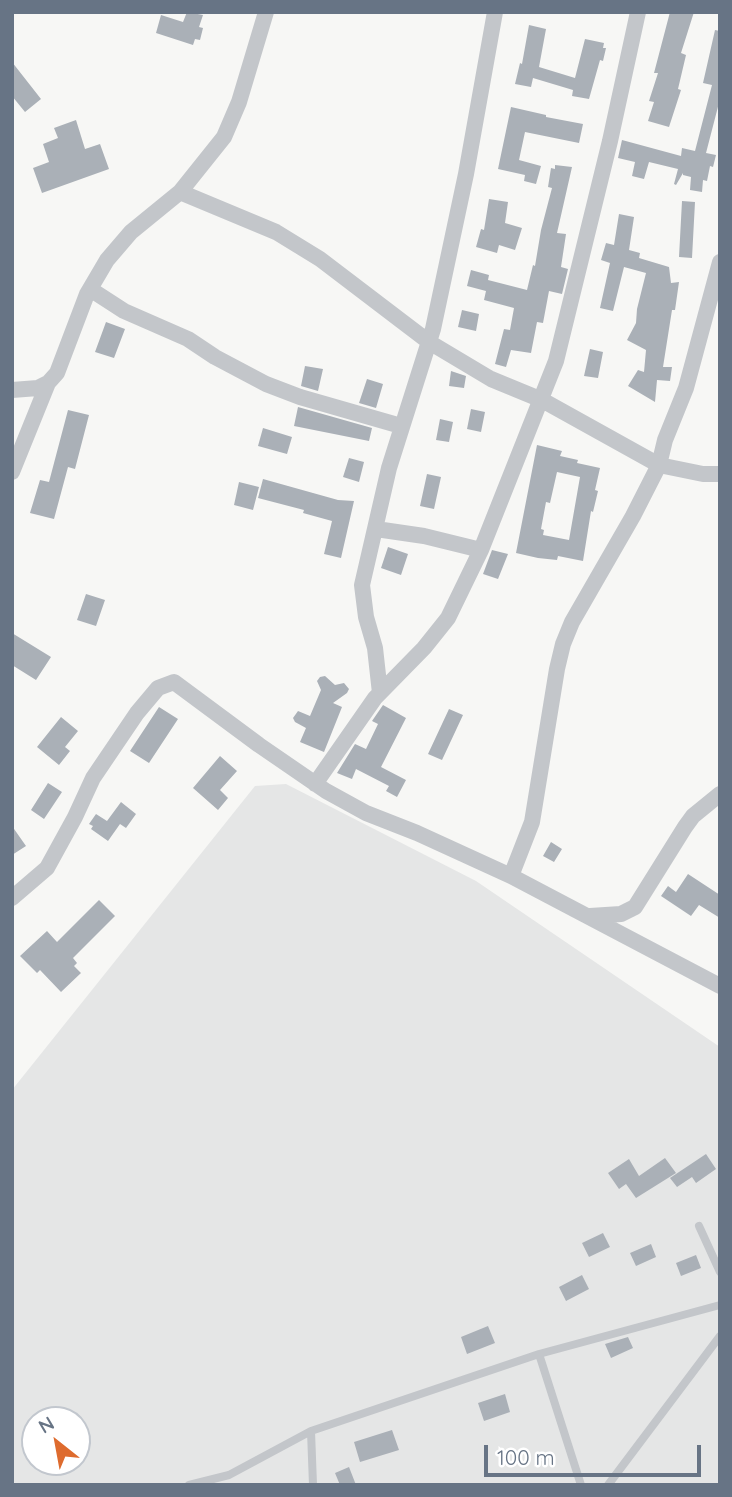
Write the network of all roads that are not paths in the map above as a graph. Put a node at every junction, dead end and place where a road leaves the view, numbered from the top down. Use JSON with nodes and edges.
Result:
{"nodes":[{"id":1,"x":266,"y":12,"type":"edge"},
{"id":2,"x":495,"y":12,"type":"edge"},
{"id":3,"x":638,"y":12,"type":"edge"},
{"id":4,"x":180,"y":192,"type":"junction"},
{"id":5,"x":720,"y":262,"type":"edge"},
{"id":6,"x":90,"y":289,"type":"junction"},
{"id":7,"x":429,"y":342,"type":"junction"},
{"id":8,"x":48,"y":383,"type":"junction"},
{"id":9,"x":12,"y":390,"type":"edge"},
{"id":10,"x":542,"y":400,"type":"junction"},
{"id":11,"x":401,"y":426,"type":"junction"},
{"id":12,"x":659,"y":465,"type":"junction"},
{"id":13,"x":12,"y":472,"type":"edge"},
{"id":14,"x":720,"y":474,"type":"edge"},
{"id":15,"x":376,"y":529,"type":"junction"},
{"id":16,"x":481,"y":550,"type":"junction"},
{"id":17,"x":380,"y":693,"type":"junction"},
{"id":18,"x":315,"y":784,"type":"junction"},
{"id":19,"x":720,"y":794,"type":"edge"},
{"id":20,"x":511,"y":876,"type":"junction"},
{"id":21,"x":12,"y":898,"type":"edge"},
{"id":22,"x":587,"y":916,"type":"junction"},
{"id":23,"x":720,"y":986,"type":"edge"},
{"id":24,"x":699,"y":1226,"type":"dead end"},
{"id":25,"x":720,"y":1272,"type":"edge"},
{"id":26,"x":720,"y":1305,"type":"edge"},
{"id":27,"x":720,"y":1336,"type":"edge"},
{"id":28,"x":539,"y":1354,"type":"junction"},
{"id":29,"x":311,"y":1431,"type":"junction"},
{"id":30,"x":189,"y":1485,"type":"edge"},
{"id":31,"x":313,"y":1485,"type":"edge"},
{"id":32,"x":581,"y":1485,"type":"edge"},
{"id":33,"x":608,"y":1485,"type":"edge"}],
"edges":[{"from":1,"to":4,"type":"street"},
{"from":2,"to":7,"type":"street"},
{"from":3,"to":10,"type":"street"},
{"from":4,"to":6,"type":"street"},
{"from":4,"to":7,"type":"street"},
{"from":5,"to":12,"type":"street"},
{"from":6,"to":8,"type":"street"},
{"from":6,"to":11,"type":"street"},
{"from":7,"to":10,"type":"street"},
{"from":7,"to":11,"type":"street"},
{"from":8,"to":9,"type":"street"},
{"from":8,"to":13,"type":"street"},
{"from":10,"to":12,"type":"street"},
{"from":10,"to":16,"type":"street"},
{"from":11,"to":15,"type":"street"},
{"from":12,"to":14,"type":"street"},
{"from":12,"to":20,"type":"street"},
{"from":15,"to":16,"type":"street"},
{"from":15,"to":17,"type":"street"},
{"from":16,"to":17,"type":"street"},
{"from":17,"to":18,"type":"street"},
{"from":18,"to":20,"type":"street"},
{"from":18,"to":21,"type":"street"},
{"from":19,"to":22,"type":"street"},
{"from":20,"to":22,"type":"street"},
{"from":22,"to":23,"type":"street"},
{"from":24,"to":25,"type":"lane"},
{"from":26,"to":28,"type":"lane"},
{"from":27,"to":33,"type":"lane"},
{"from":28,"to":29,"type":"lane"},
{"from":28,"to":32,"type":"lane"},
{"from":29,"to":30,"type":"lane"},
{"from":29,"to":31,"type":"lane"}]}
